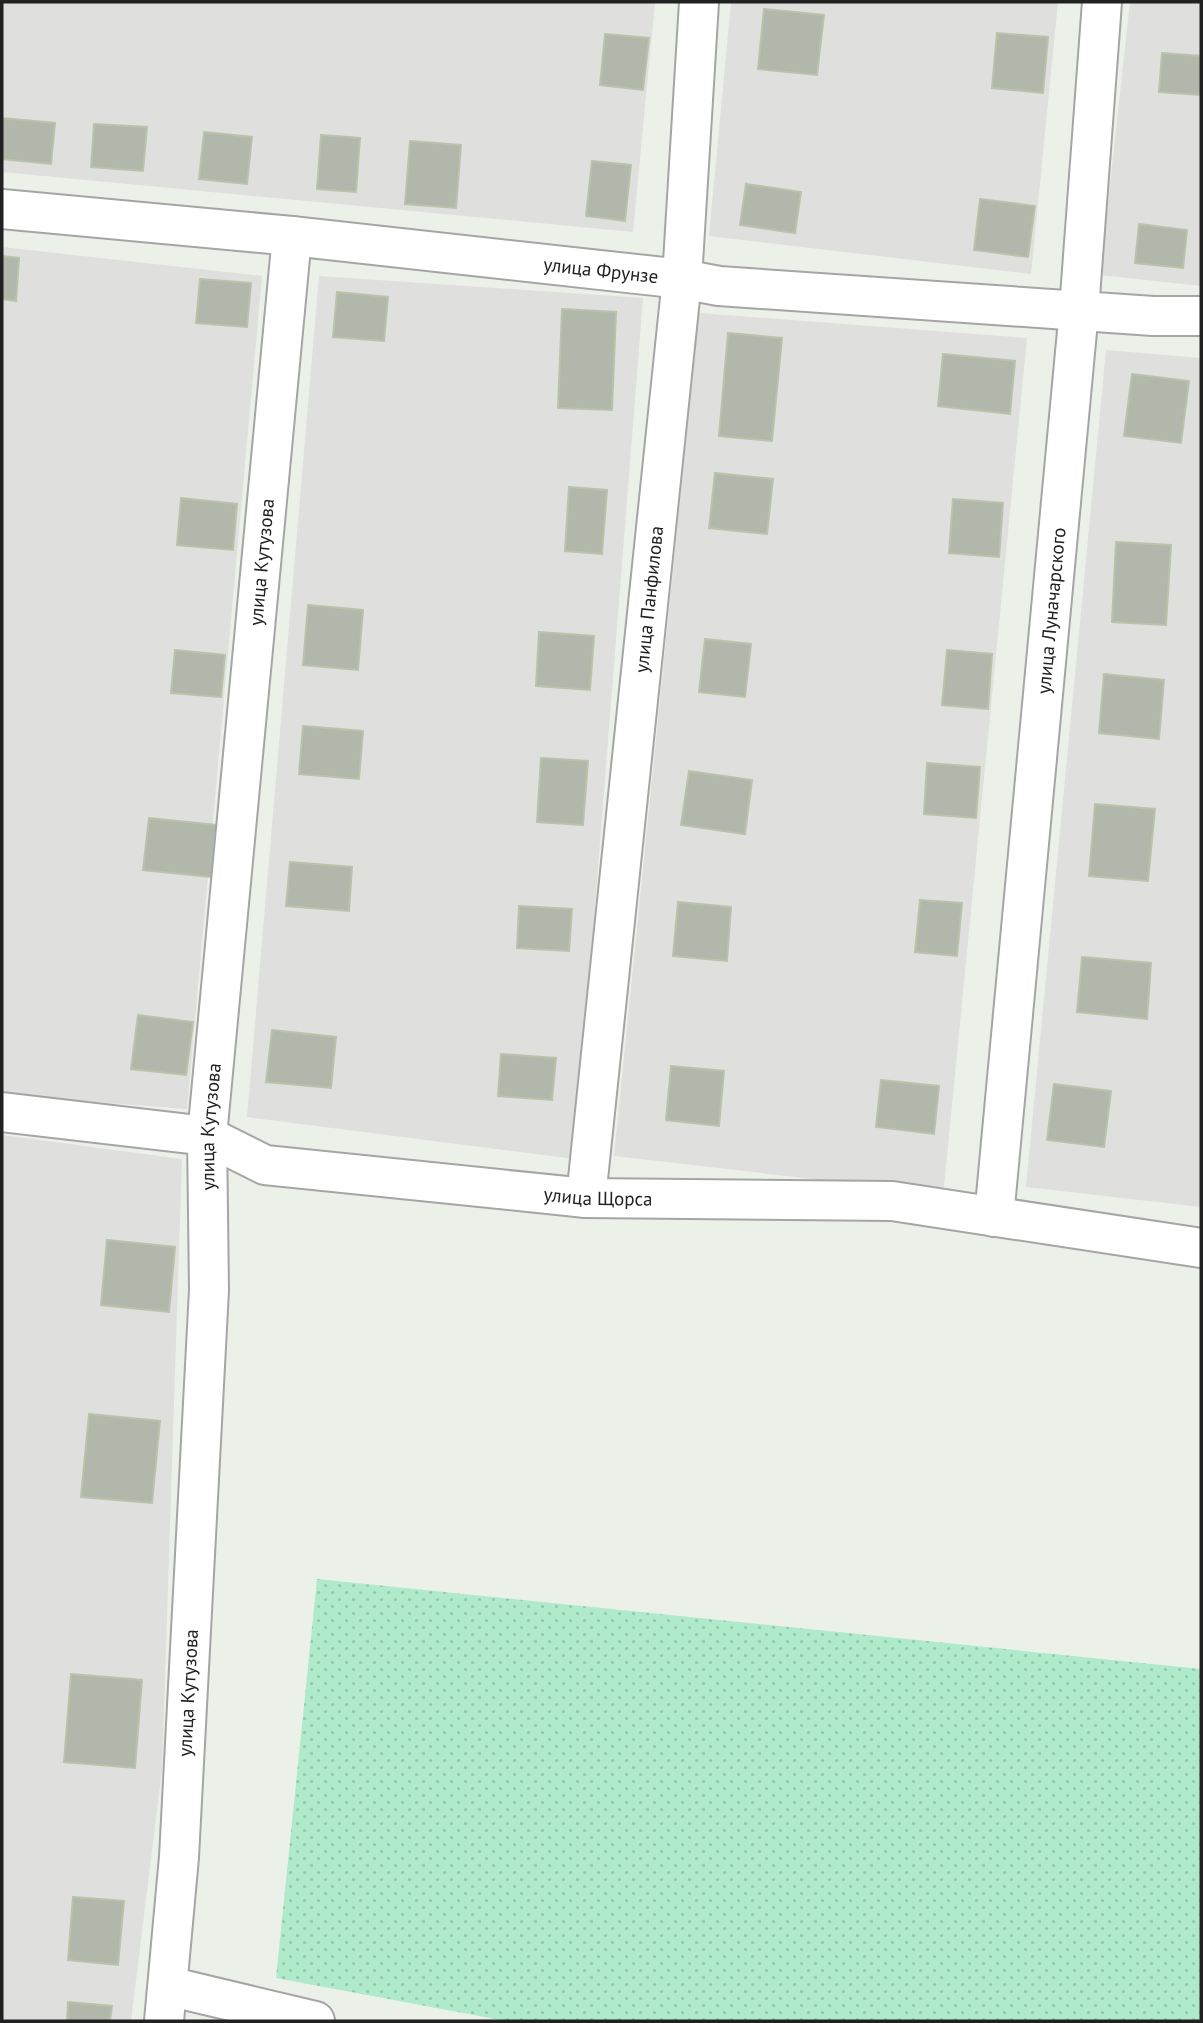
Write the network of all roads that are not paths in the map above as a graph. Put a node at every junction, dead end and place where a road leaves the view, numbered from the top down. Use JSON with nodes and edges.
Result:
{"nodes":[{"id":1,"x":699,"y":2,"type":"edge"},
{"id":2,"x":1102,"y":2,"type":"edge"},
{"id":3,"x":2,"y":209,"type":"edge"},
{"id":4,"x":292,"y":236,"type":"junction"},
{"id":5,"x":682,"y":279,"type":"junction"},
{"id":6,"x":1079,"y":310,"type":"junction"},
{"id":7,"x":1201,"y":316,"type":"edge"},
{"id":8,"x":2,"y":1112,"type":"edge"},
{"id":9,"x":207,"y":1136,"type":"junction"},
{"id":10,"x":586,"y":1198,"type":"junction"},
{"id":11,"x":994,"y":1217,"type":"junction"},
{"id":12,"x":1201,"y":1248,"type":"edge"},
{"id":13,"x":166,"y":2004,"type":"edge"},
{"id":14,"x":315,"y":2021,"type":"edge"}],
"edges":[{"from":1,"to":5,"type":"street","name":"улица Панфилова"},
{"from":2,"to":6,"type":"street","name":"улица Луначарского"},
{"from":3,"to":4,"type":"street","name":"улица Фрунзе"},
{"from":4,"to":5,"type":"street","name":"улица Фрунзе"},
{"from":4,"to":9,"type":"street","name":"улица Кутузова"},
{"from":5,"to":6,"type":"street","name":"улица Фрунзе"},
{"from":5,"to":10,"type":"street","name":"улица Панфилова"},
{"from":6,"to":7,"type":"street","name":"улица Фрунзе"},
{"from":6,"to":11,"type":"street","name":"улица Луначарского"},
{"from":8,"to":9,"type":"street","name":"улица Щорса"},
{"from":9,"to":10,"type":"street","name":"улица Щорса"},
{"from":9,"to":13,"type":"street","name":"улица Кутузова"},
{"from":10,"to":11,"type":"street","name":"улица Щорса"},
{"from":11,"to":12,"type":"street","name":"улица Щорса"},
{"from":13,"to":14,"type":"street"}]}
